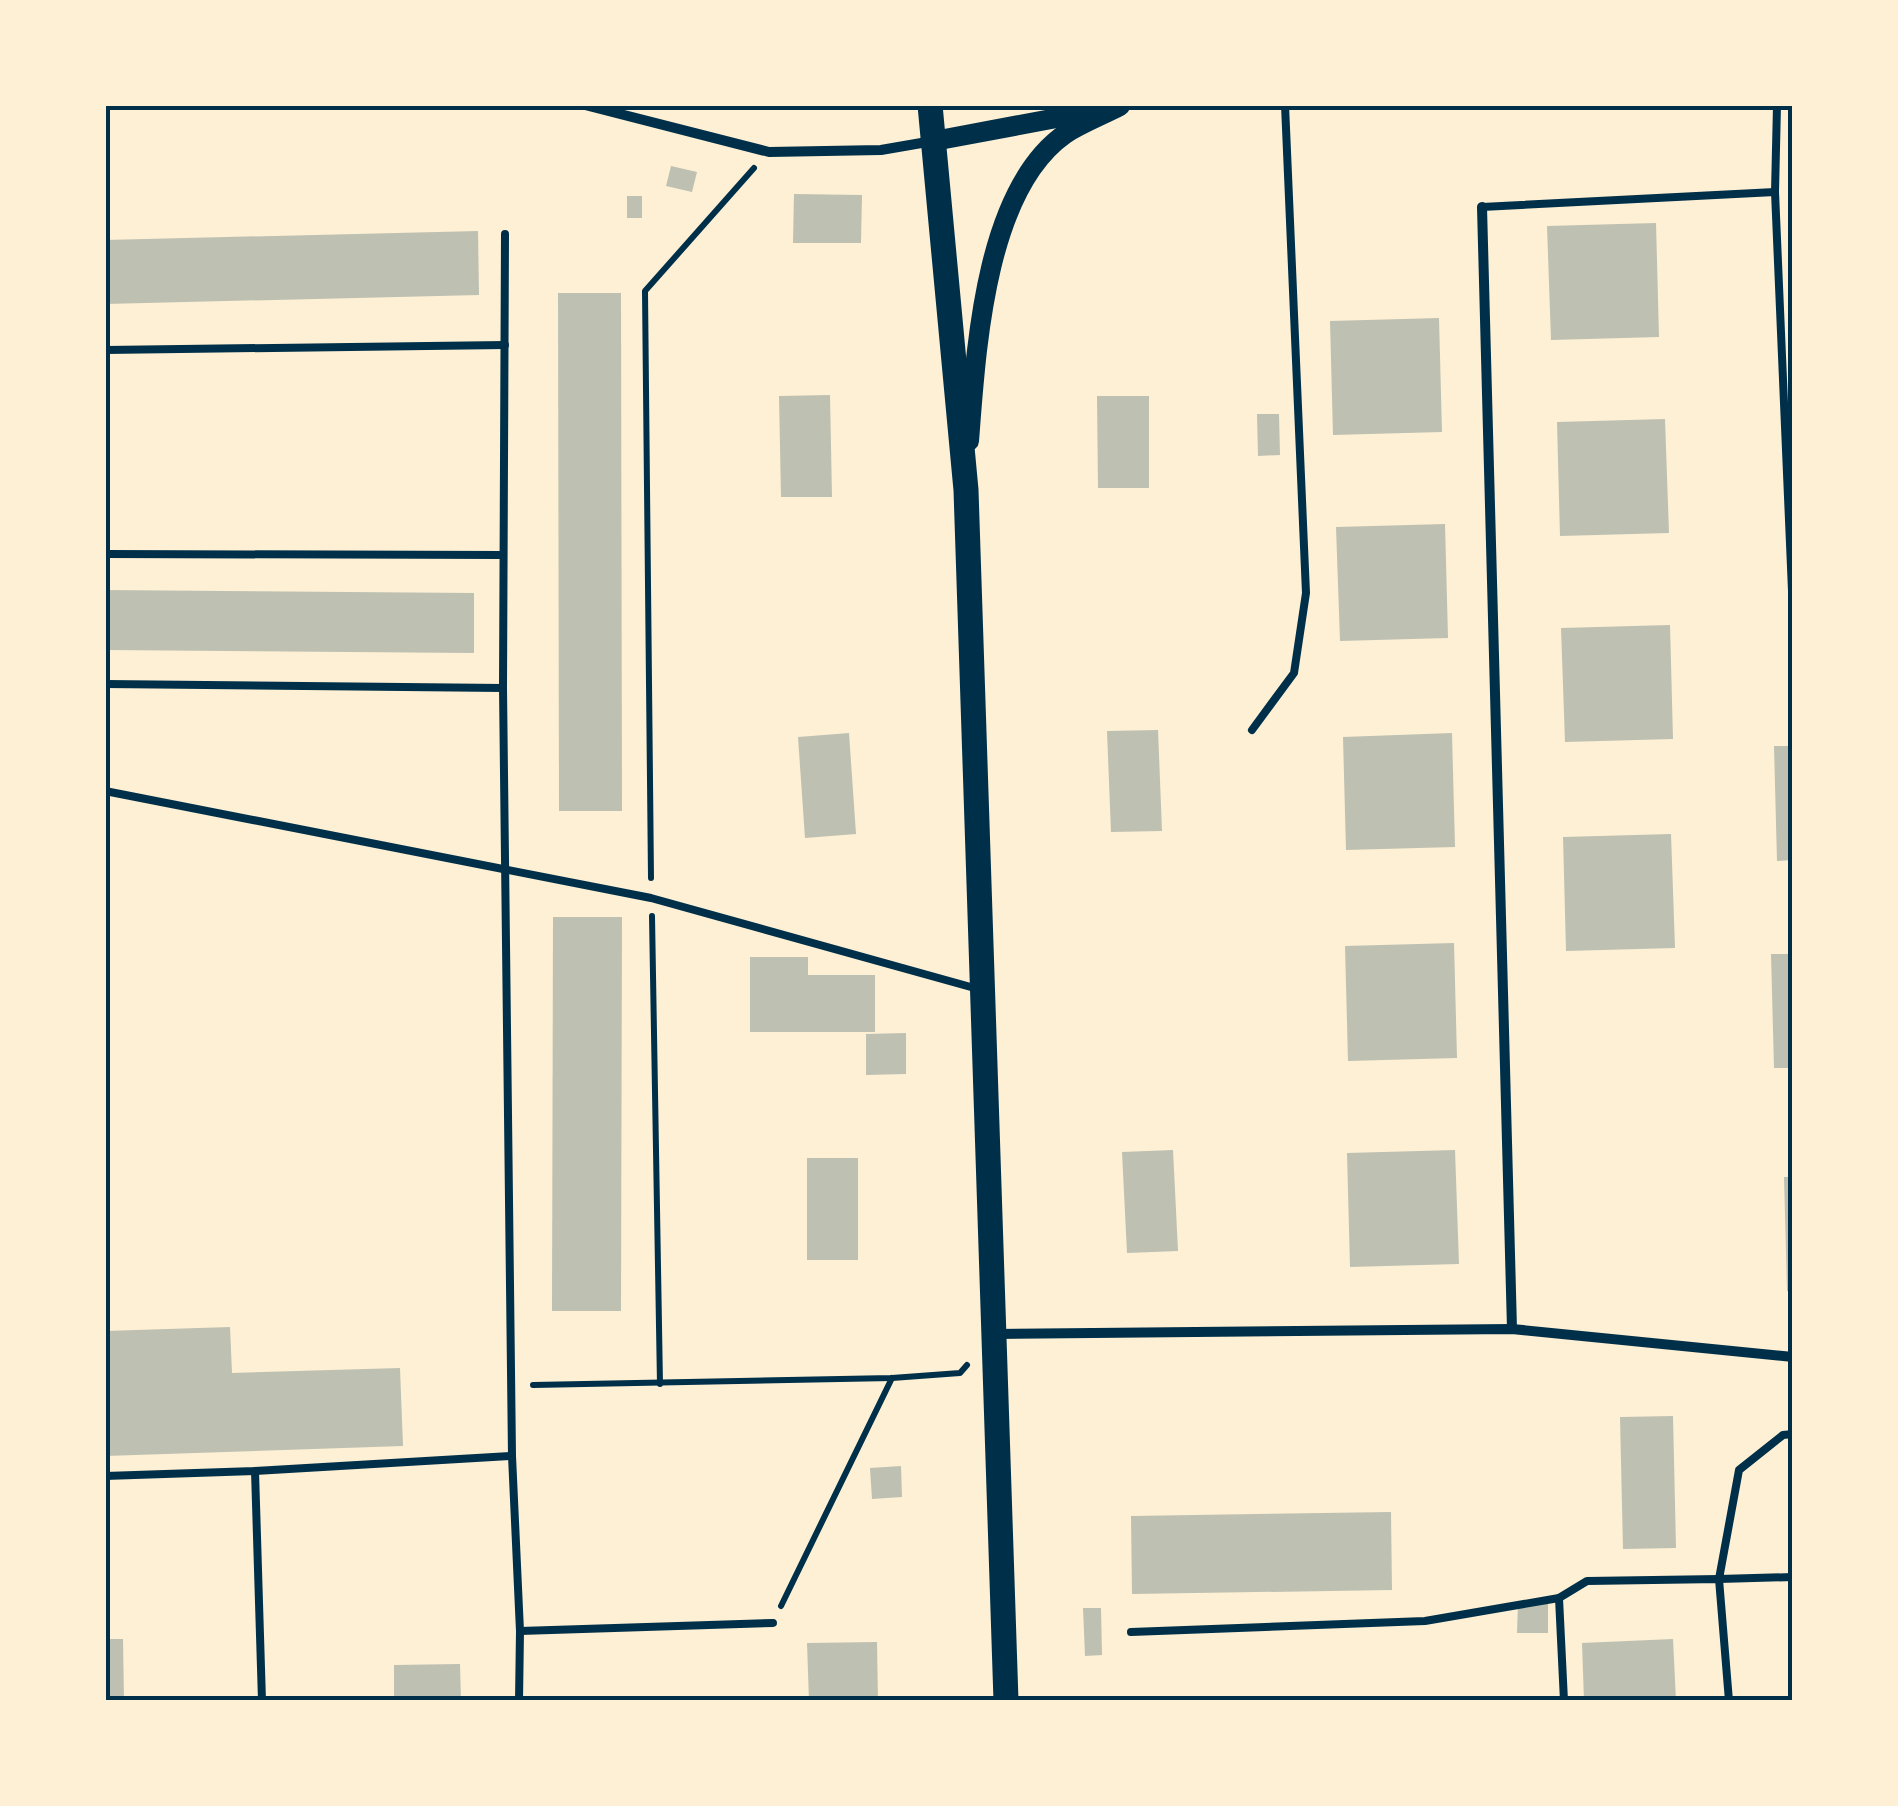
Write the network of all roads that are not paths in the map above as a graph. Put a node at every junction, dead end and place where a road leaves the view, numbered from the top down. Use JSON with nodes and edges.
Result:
{"nodes":[{"id":1,"x":585,"y":105,"type":"edge"},
{"id":2,"x":930,"y":105,"type":"edge"},
{"id":3,"x":1130,"y":105,"type":"edge"},
{"id":4,"x":1285,"y":105,"type":"edge"},
{"id":5,"x":1776,"y":105,"type":"edge"},
{"id":6,"x":1120,"y":106,"type":"edge"},
{"id":7,"x":934,"y":141,"type":"junction"},
{"id":8,"x":1775,"y":192,"type":"junction"},
{"id":9,"x":1482,"y":207,"type":"joint"},
{"id":10,"x":505,"y":234,"type":"dead end"},
{"id":11,"x":505,"y":345,"type":"junction"},
{"id":12,"x":105,"y":350,"type":"edge"},
{"id":13,"x":966,"y":490,"type":"junction"},
{"id":14,"x":105,"y":554,"type":"edge"},
{"id":15,"x":503,"y":555,"type":"junction"},
{"id":16,"x":1793,"y":614,"type":"edge"},
{"id":17,"x":105,"y":684,"type":"edge"},
{"id":18,"x":504,"y":688,"type":"junction"},
{"id":19,"x":1252,"y":730,"type":"dead end"},
{"id":20,"x":105,"y":791,"type":"edge"},
{"id":21,"x":506,"y":870,"type":"junction"},
{"id":22,"x":983,"y":991,"type":"junction"},
{"id":23,"x":1512,"y":1329,"type":"junction"},
{"id":24,"x":994,"y":1334,"type":"junction"},
{"id":25,"x":1793,"y":1357,"type":"edge"},
{"id":26,"x":1793,"y":1434,"type":"edge"},
{"id":27,"x":512,"y":1456,"type":"junction"},
{"id":28,"x":255,"y":1471,"type":"junction"},
{"id":29,"x":105,"y":1476,"type":"edge"},
{"id":30,"x":1793,"y":1576,"type":"edge"},
{"id":31,"x":1719,"y":1579,"type":"junction"},
{"id":32,"x":1560,"y":1598,"type":"junction"},
{"id":33,"x":773,"y":1622,"type":"road end"},
{"id":34,"x":520,"y":1631,"type":"junction"},
{"id":35,"x":1131,"y":1632,"type":"dead end"},
{"id":36,"x":262,"y":1701,"type":"edge"},
{"id":37,"x":519,"y":1701,"type":"edge"},
{"id":38,"x":1006,"y":1701,"type":"edge"},
{"id":39,"x":1564,"y":1701,"type":"edge"},
{"id":40,"x":1729,"y":1701,"type":"edge"}],
"edges":[{"from":1,"to":7,"type":"street"},
{"from":2,"to":7,"type":"main road"},
{"from":3,"to":6,"type":"main road"},
{"from":4,"to":19,"type":"lane"},
{"from":5,"to":8,"type":"lane"},
{"from":6,"to":7,"type":"main road"},
{"from":6,"to":13,"type":"main road"},
{"from":7,"to":13,"type":"main road"},
{"from":8,"to":9,"type":"lane"},
{"from":8,"to":16,"type":"lane"},
{"from":9,"to":23,"type":"street"},
{"from":10,"to":11,"type":"lane"},
{"from":11,"to":12,"type":"lane"},
{"from":11,"to":15,"type":"lane"},
{"from":13,"to":22,"type":"main road"},
{"from":14,"to":15,"type":"lane"},
{"from":15,"to":18,"type":"lane"},
{"from":17,"to":18,"type":"lane"},
{"from":18,"to":21,"type":"lane"},
{"from":20,"to":21,"type":"lane"},
{"from":21,"to":22,"type":"lane"},
{"from":21,"to":27,"type":"lane"},
{"from":22,"to":24,"type":"main road"},
{"from":23,"to":24,"type":"street"},
{"from":23,"to":25,"type":"street"},
{"from":24,"to":38,"type":"main road"},
{"from":26,"to":31,"type":"lane"},
{"from":27,"to":28,"type":"lane"},
{"from":27,"to":34,"type":"lane"},
{"from":28,"to":29,"type":"lane"},
{"from":28,"to":36,"type":"lane"},
{"from":30,"to":31,"type":"lane"},
{"from":31,"to":32,"type":"lane"},
{"from":31,"to":40,"type":"lane"},
{"from":32,"to":35,"type":"lane"},
{"from":32,"to":39,"type":"lane"},
{"from":33,"to":34,"type":"lane"},
{"from":34,"to":37,"type":"lane"}]}
